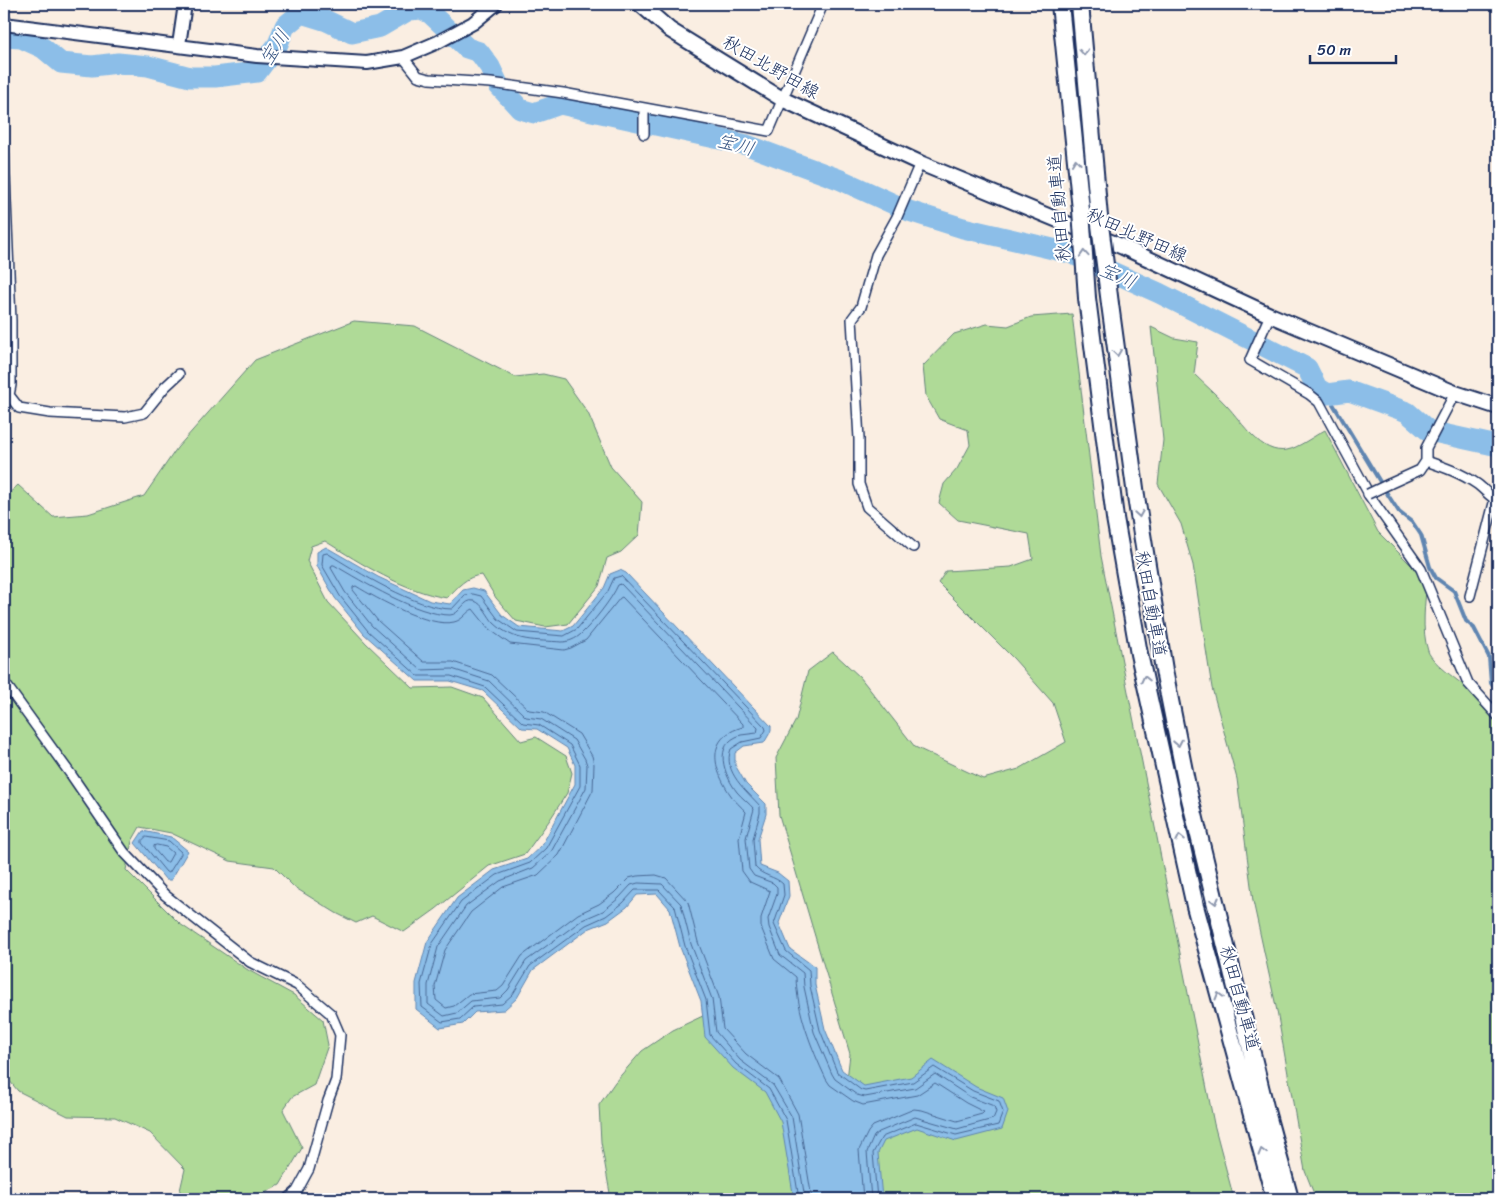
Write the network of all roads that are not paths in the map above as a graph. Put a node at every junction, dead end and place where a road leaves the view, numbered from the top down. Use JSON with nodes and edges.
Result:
{"nodes":[{"id":1,"x":185,"y":4,"type":"edge"},
{"id":2,"x":496,"y":4,"type":"edge"},
{"id":3,"x":640,"y":4,"type":"edge"},
{"id":4,"x":824,"y":4,"type":"edge"},
{"id":5,"x":1060,"y":4,"type":"edge"},
{"id":6,"x":1080,"y":4,"type":"edge"},
{"id":7,"x":4,"y":24,"type":"edge"},
{"id":8,"x":179,"y":46,"type":"junction"},
{"id":9,"x":403,"y":57,"type":"junction"},
{"id":10,"x":782,"y":99,"type":"junction"},
{"id":11,"x":644,"y":108,"type":"junction"},
{"id":12,"x":644,"y":134,"type":"dead end"},
{"id":13,"x":4,"y":151,"type":"edge"},
{"id":14,"x":920,"y":163,"type":"junction"},
{"id":15,"x":1270,"y":315,"type":"junction"},
{"id":16,"x":179,"y":374,"type":"dead end"},
{"id":17,"x":1455,"y":393,"type":"junction"},
{"id":18,"x":6,"y":397,"type":"edge"},
{"id":19,"x":1498,"y":407,"type":"edge"},
{"id":20,"x":1426,"y":461,"type":"junction"},
{"id":21,"x":1370,"y":496,"type":"junction"},
{"id":22,"x":1496,"y":500,"type":"edge"},
{"id":23,"x":913,"y":547,"type":"dead end"},
{"id":24,"x":1470,"y":596,"type":"dead end"},
{"id":25,"x":4,"y":682,"type":"edge"},
{"id":26,"x":1498,"y":716,"type":"edge"},
{"id":27,"x":288,"y":1199,"type":"edge"},
{"id":28,"x":1275,"y":1199,"type":"edge"},
{"id":29,"x":1290,"y":1199,"type":"edge"}],
"edges":[{"from":1,"to":8,"type":"street"},
{"from":2,"to":9,"type":"street"},
{"from":3,"to":10,"type":"main road","name":"秋田北野田線"},
{"from":4,"to":10,"type":"street"},
{"from":28,"to":5,"type":"highway","name":"秋田自動車道","one_way":true,"bridge":true},
{"from":6,"to":29,"type":"highway","name":"秋田自動車道","one_way":true,"bridge":true},
{"from":7,"to":8,"type":"street"},
{"from":8,"to":9,"type":"street"},
{"from":9,"to":11,"type":"street"},
{"from":10,"to":11,"type":"street"},
{"from":10,"to":14,"type":"main road","name":"秋田北野田線"},
{"from":11,"to":12,"type":"street"},
{"from":13,"to":18,"type":"street"},
{"from":14,"to":15,"type":"main road","name":"秋田北野田線"},
{"from":14,"to":23,"type":"street"},
{"from":15,"to":17,"type":"main road","name":"秋田北野田線"},
{"from":15,"to":21,"type":"street"},
{"from":16,"to":18,"type":"street"},
{"from":17,"to":19,"type":"main road","name":"秋田北野田線"},
{"from":17,"to":20,"type":"street"},
{"from":20,"to":21,"type":"street","bridge":true},
{"from":20,"to":22,"type":"street"},
{"from":21,"to":26,"type":"street"},
{"from":22,"to":24,"type":"street"},
{"from":25,"to":27,"type":"street"}]}
